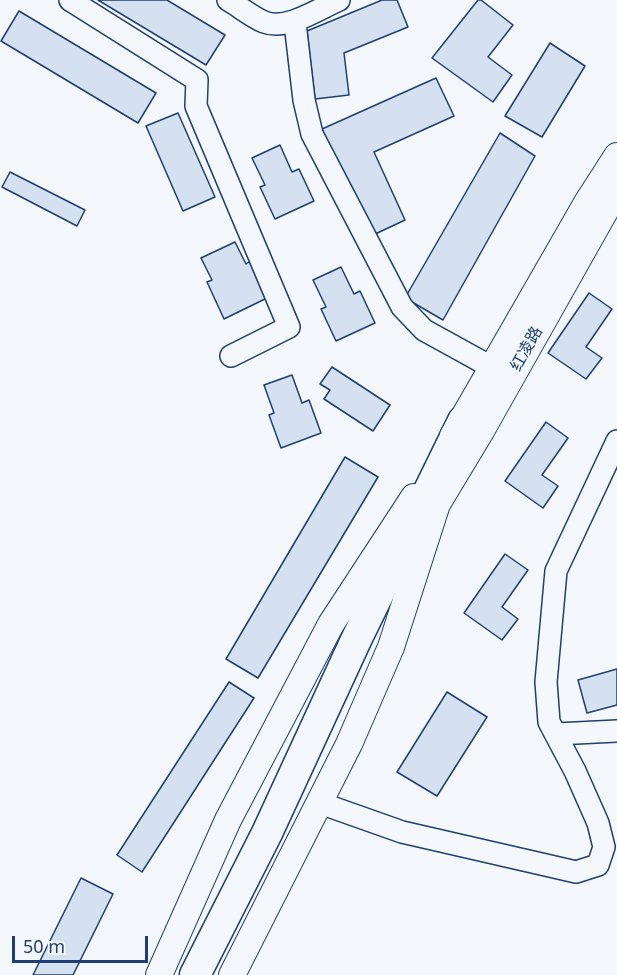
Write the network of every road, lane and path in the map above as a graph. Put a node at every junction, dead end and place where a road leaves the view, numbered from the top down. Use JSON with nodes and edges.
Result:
{"nodes":[{"id":1,"x":70,"y":0,"type":"edge"},
{"id":2,"x":228,"y":0,"type":"edge"},
{"id":3,"x":339,"y":0,"type":"edge"},
{"id":4,"x":295,"y":22,"type":"junction"},
{"id":5,"x":617,"y":156,"type":"edge"},
{"id":6,"x":617,"y":193,"type":"edge"},
{"id":7,"x":231,"y":356,"type":"dead end"},
{"id":8,"x":493,"y":368,"type":"junction"},
{"id":9,"x":463,"y":421,"type":"junction"},
{"id":10,"x":617,"y":441,"type":"edge"},
{"id":11,"x":437,"y":504,"type":"junction"},
{"id":12,"x":356,"y":640,"type":"junction"},
{"id":13,"x":617,"y":731,"type":"edge"},
{"id":14,"x":556,"y":735,"type":"junction"},
{"id":15,"x":320,"y":803,"type":"junction"},
{"id":16,"x":267,"y":833,"type":"junction"},
{"id":17,"x":159,"y":975,"type":"edge"},
{"id":18,"x":181,"y":975,"type":"edge"},
{"id":19,"x":195,"y":975,"type":"edge"},
{"id":20,"x":232,"y":975,"type":"edge"}],
"edges":[{"from":1,"to":7,"type":"street"},
{"from":2,"to":4,"type":"street"},
{"from":3,"to":4,"type":"street"},
{"from":4,"to":8,"type":"street"},
{"from":5,"to":8,"type":"main road","name":"红凌路"},
{"from":6,"to":11,"type":"main road","name":"红凌路"},
{"from":8,"to":9,"type":"main road","name":"红凌路"},
{"from":9,"to":12,"type":"highway"},
{"from":9,"to":17,"type":"main road","name":"红凌路"},
{"from":10,"to":14,"type":"street"},
{"from":11,"to":12,"type":"highway"},
{"from":11,"to":15,"type":"main road","name":"红凌路"},
{"from":12,"to":16,"type":"highway"},
{"from":13,"to":14,"type":"street"},
{"from":14,"to":15,"type":"street"},
{"from":15,"to":20,"type":"main road","name":"红凌路"},
{"from":16,"to":18,"type":"highway"},
{"from":16,"to":19,"type":"highway"}]}
